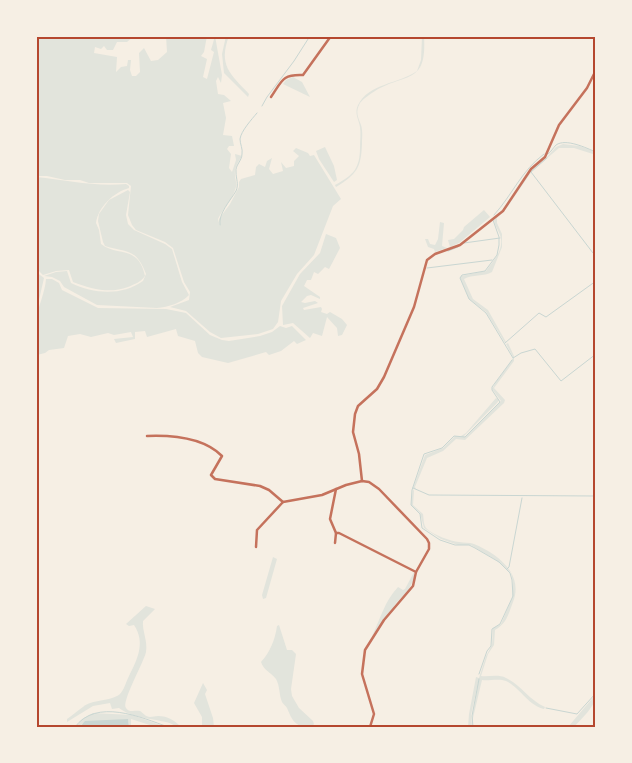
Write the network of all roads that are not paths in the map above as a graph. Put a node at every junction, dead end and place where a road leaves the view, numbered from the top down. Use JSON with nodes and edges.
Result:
{"nodes":[{"id":1,"x":331,"y":36,"type":"edge"},
{"id":2,"x":596,"y":70,"type":"edge"},
{"id":3,"x":271,"y":97,"type":"dead end"},
{"id":4,"x":147,"y":436,"type":"dead end"},
{"id":5,"x":362,"y":481,"type":"junction"},
{"id":6,"x":336,"y":489,"type":"junction"},
{"id":7,"x":283,"y":502,"type":"junction"},
{"id":8,"x":336,"y":533,"type":"junction"},
{"id":9,"x":335,"y":543,"type":"dead end"},
{"id":10,"x":256,"y":547,"type":"dead end"},
{"id":11,"x":416,"y":572,"type":"junction"},
{"id":12,"x":370,"y":727,"type":"edge"}],
"edges":[{"from":1,"to":3,"type":"street"},
{"from":2,"to":5,"type":"street"},
{"from":4,"to":7,"type":"street"},
{"from":5,"to":6,"type":"street"},
{"from":5,"to":11,"type":"street"},
{"from":6,"to":7,"type":"street"},
{"from":6,"to":8,"type":"street"},
{"from":7,"to":10,"type":"street"},
{"from":8,"to":9,"type":"street"},
{"from":8,"to":11,"type":"street"},
{"from":11,"to":12,"type":"street"}]}
